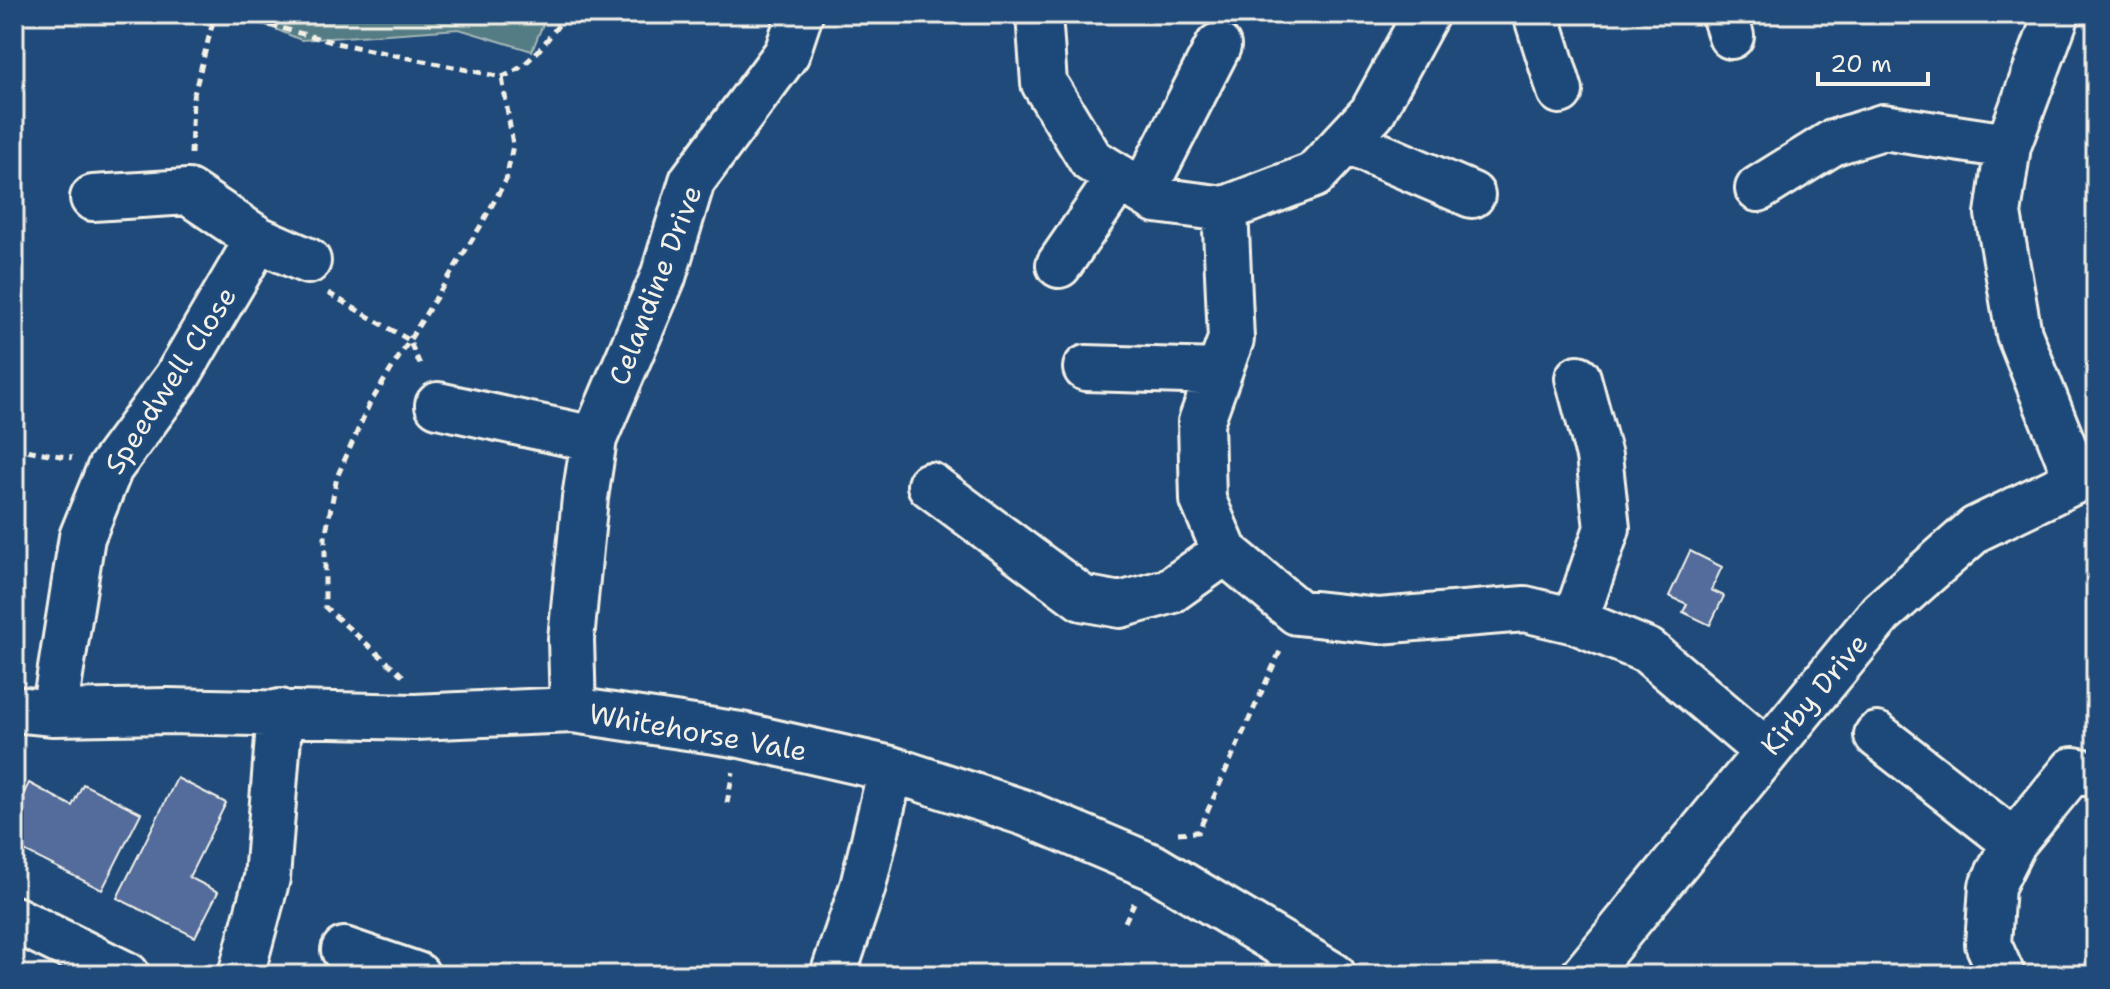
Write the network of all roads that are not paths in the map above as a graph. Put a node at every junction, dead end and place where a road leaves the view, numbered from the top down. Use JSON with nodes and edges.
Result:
{"nodes":[{"id":1,"x":800,"y":14,"type":"edge"},
{"id":2,"x":1039,"y":14,"type":"edge"},
{"id":3,"x":1426,"y":14,"type":"edge"},
{"id":4,"x":1536,"y":14,"type":"edge"},
{"id":5,"x":2057,"y":14,"type":"edge"},
{"id":6,"x":1218,"y":46,"type":"dead end"},
{"id":7,"x":1560,"y":91,"type":"dead end"},
{"id":8,"x":1346,"y":141,"type":"junction"},
{"id":9,"x":2008,"y":146,"type":"junction"},
{"id":10,"x":1131,"y":185,"type":"junction"},
{"id":11,"x":1758,"y":189,"type":"dead end"},
{"id":12,"x":1472,"y":195,"type":"dead end"},
{"id":13,"x":93,"y":198,"type":"dead end"},
{"id":14,"x":1225,"y":209,"type":"junction"},
{"id":15,"x":258,"y":239,"type":"junction"},
{"id":16,"x":308,"y":261,"type":"road end"},
{"id":17,"x":1059,"y":265,"type":"dead end"},
{"id":18,"x":1086,"y":368,"type":"dead end"},
{"id":19,"x":1219,"y":372,"type":"junction"},
{"id":20,"x":1578,"y":378,"type":"dead end"},
{"id":21,"x":438,"y":405,"type":"dead end"},
{"id":22,"x":594,"y":439,"type":"junction"},
{"id":23,"x":2086,"y":478,"type":"edge"},
{"id":24,"x":930,"y":485,"type":"dead end"},
{"id":25,"x":1225,"y":552,"type":"junction"},
{"id":26,"x":1575,"y":621,"type":"junction"},
{"id":27,"x":573,"y":710,"type":"junction"},
{"id":28,"x":34,"y":711,"type":"edge"},
{"id":29,"x":280,"y":712,"type":"junction"},
{"id":30,"x":1877,"y":735,"type":"dead end"},
{"id":31,"x":1766,"y":751,"type":"junction"},
{"id":32,"x":891,"y":769,"type":"junction"},
{"id":33,"x":2085,"y":772,"type":"edge"},
{"id":34,"x":2014,"y":842,"type":"junction"},
{"id":35,"x":14,"y":919,"type":"edge"},
{"id":36,"x":344,"y":950,"type":"dead end"},
{"id":37,"x":414,"y":974,"type":"edge"},
{"id":38,"x":127,"y":975,"type":"edge"},
{"id":39,"x":241,"y":975,"type":"edge"},
{"id":40,"x":833,"y":975,"type":"edge"},
{"id":41,"x":1333,"y":975,"type":"edge"},
{"id":42,"x":1584,"y":975,"type":"edge"},
{"id":43,"x":2002,"y":975,"type":"edge"}],
"edges":[{"from":1,"to":22,"type":"street","name":"Celandine Drive"},
{"from":2,"to":10,"type":"street"},
{"from":3,"to":8,"type":"street"},
{"from":4,"to":7,"type":"street"},
{"from":5,"to":9,"type":"street"},
{"from":6,"to":10,"type":"street"},
{"from":8,"to":12,"type":"street"},
{"from":8,"to":14,"type":"street"},
{"from":9,"to":11,"type":"street"},
{"from":9,"to":23,"type":"street"},
{"from":10,"to":14,"type":"street"},
{"from":10,"to":17,"type":"street"},
{"from":13,"to":15,"type":"street"},
{"from":14,"to":19,"type":"street"},
{"from":15,"to":16,"type":"street"},
{"from":15,"to":28,"type":"street","name":"Speedwell Close"},
{"from":18,"to":19,"type":"street"},
{"from":19,"to":25,"type":"street"},
{"from":20,"to":26,"type":"street"},
{"from":21,"to":22,"type":"street"},
{"from":22,"to":27,"type":"street","name":"Celandine Drive"},
{"from":23,"to":31,"type":"street","name":"Kirby Drive"},
{"from":24,"to":25,"type":"street"},
{"from":25,"to":26,"type":"street"},
{"from":26,"to":31,"type":"street"},
{"from":27,"to":29,"type":"street","name":"Whitehorse Vale"},
{"from":27,"to":32,"type":"street","name":"Whitehorse Vale"},
{"from":28,"to":29,"type":"street","name":"Whitehorse Vale"},
{"from":29,"to":39,"type":"street"},
{"from":30,"to":34,"type":"street"},
{"from":31,"to":42,"type":"street","name":"Kirby Drive"},
{"from":32,"to":40,"type":"street"},
{"from":32,"to":41,"type":"street","name":"Whitehorse Vale"},
{"from":33,"to":34,"type":"street"},
{"from":34,"to":43,"type":"street"},
{"from":35,"to":38,"type":"street"},
{"from":36,"to":37,"type":"street"}]}
